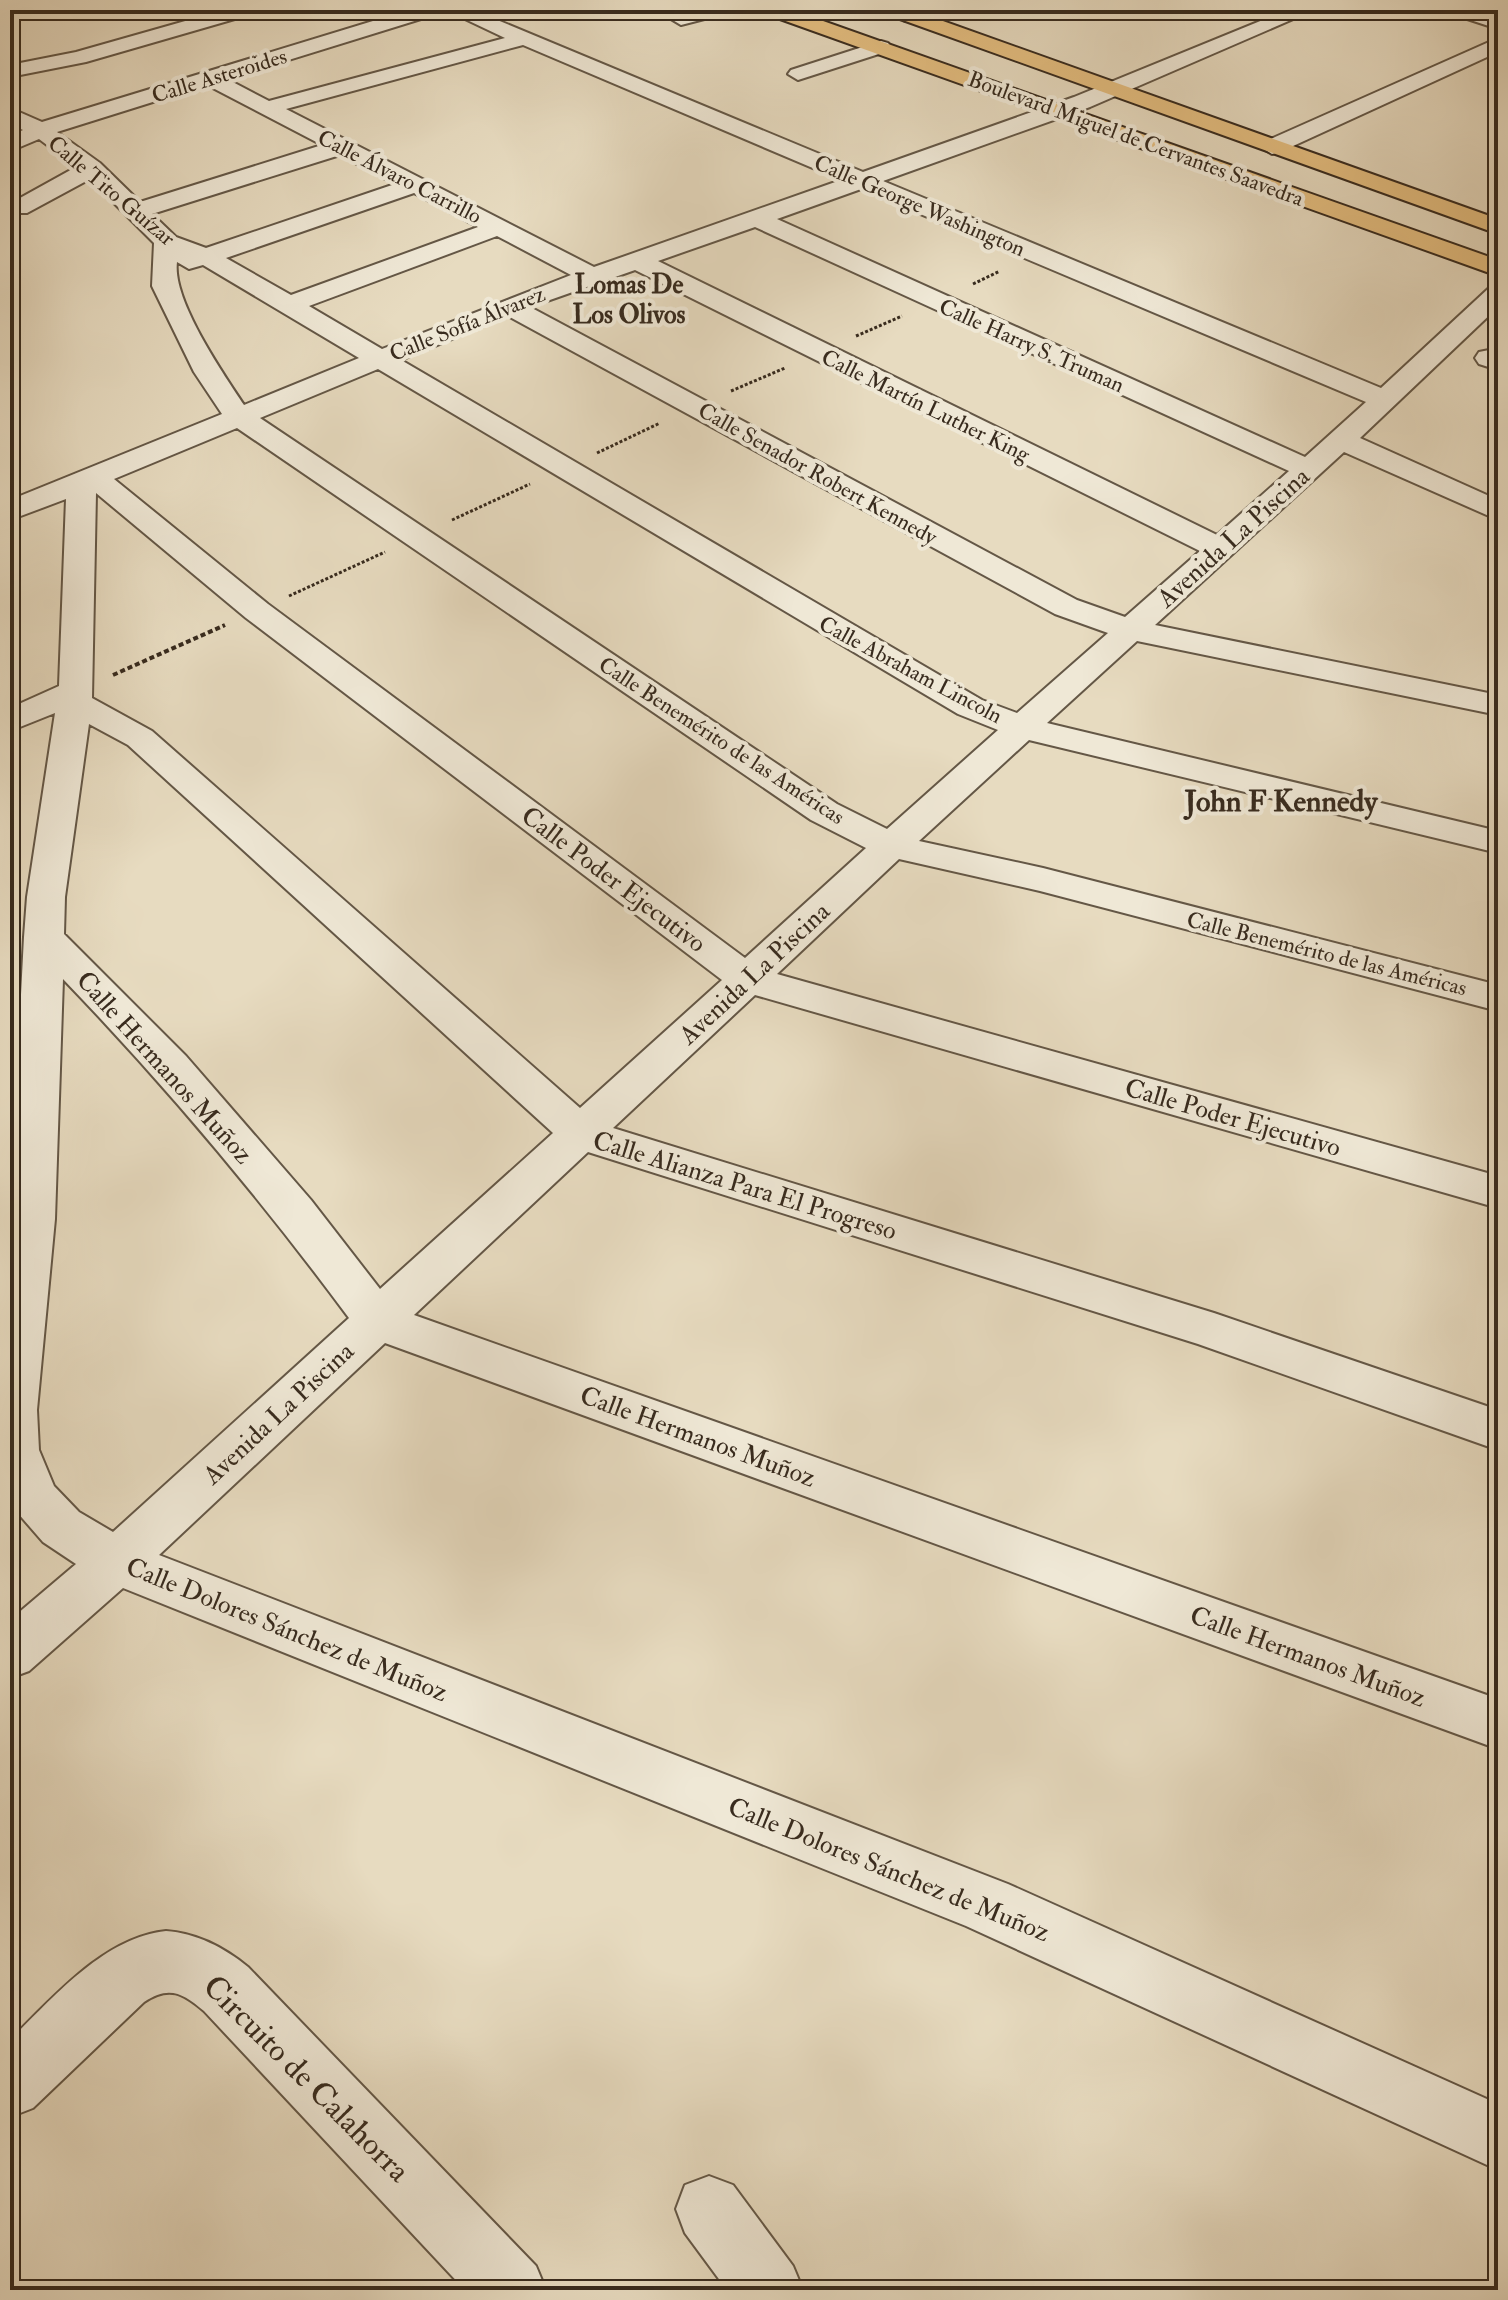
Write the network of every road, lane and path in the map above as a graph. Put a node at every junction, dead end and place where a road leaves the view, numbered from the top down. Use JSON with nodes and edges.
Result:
{"nodes":[{"id":1,"x":245,"y":10,"type":"edge"},
{"id":2,"x":430,"y":10,"type":"edge"},
{"id":3,"x":456,"y":10,"type":"edge"},
{"id":4,"x":717,"y":10,"type":"edge"},
{"id":5,"x":773,"y":10,"type":"edge"},
{"id":6,"x":933,"y":10,"type":"edge"},
{"id":7,"x":1304,"y":10,"type":"edge"},
{"id":8,"x":1459,"y":10,"type":"edge"},
{"id":9,"x":902,"y":13,"type":"edge"},
{"id":10,"x":681,"y":19,"type":"dead end"},
{"id":11,"x":1498,"y":23,"type":"edge"},
{"id":12,"x":520,"y":40,"type":"junction"},
{"id":13,"x":1498,"y":44,"type":"edge"},
{"id":14,"x":881,"y":47,"type":"junction"},
{"id":15,"x":10,"y":71,"type":"edge"},
{"id":16,"x":798,"y":74,"type":"dead end"},
{"id":17,"x":209,"y":78,"type":"junction"},
{"id":18,"x":395,"y":87,"type":"dead end"},
{"id":19,"x":1112,"y":90,"type":"junction"},
{"id":20,"x":305,"y":98,"type":"junction"},
{"id":21,"x":267,"y":108,"type":"junction"},
{"id":22,"x":1059,"y":110,"type":"junction"},
{"id":23,"x":10,"y":115,"type":"edge"},
{"id":24,"x":40,"y":130,"type":"junction"},
{"id":25,"x":10,"y":145,"type":"edge"},
{"id":26,"x":344,"y":146,"type":"junction"},
{"id":27,"x":1272,"y":147,"type":"junction"},
{"id":28,"x":92,"y":168,"type":"junction"},
{"id":29,"x":867,"y":181,"type":"junction"},
{"id":30,"x":417,"y":184,"type":"junction"},
{"id":31,"x":19,"y":208,"type":"dead end"},
{"id":32,"x":137,"y":211,"type":"junction"},
{"id":33,"x":758,"y":219,"type":"junction"},
{"id":34,"x":499,"y":227,"type":"junction"},
{"id":35,"x":1498,"y":227,"type":"edge"},
{"id":36,"x":1498,"y":238,"type":"edge"},
{"id":37,"x":167,"y":242,"type":"junction"},
{"id":38,"x":1036,"y":254,"type":"junction"},
{"id":39,"x":207,"y":257,"type":"junction"},
{"id":40,"x":633,"y":259,"type":"junction"},
{"id":41,"x":163,"y":270,"type":"junction"},
{"id":42,"x":590,"y":275,"type":"junction"},
{"id":43,"x":1493,"y":275,"type":"edge"},
{"id":44,"x":935,"y":302,"type":"junction"},
{"id":45,"x":289,"y":305,"type":"junction"},
{"id":46,"x":509,"y":306,"type":"junction"},
{"id":47,"x":819,"y":353,"type":"junction"},
{"id":48,"x":380,"y":358,"type":"junction"},
{"id":49,"x":1385,"y":400,"type":"junction"},
{"id":50,"x":697,"y":406,"type":"junction"},
{"id":51,"x":238,"y":416,"type":"junction"},
{"id":52,"x":1341,"y":440,"type":"junction"},
{"id":53,"x":564,"y":468,"type":"junction"},
{"id":54,"x":1308,"y":469,"type":"junction"},
{"id":55,"x":87,"y":478,"type":"junction"},
{"id":56,"x":10,"y":511,"type":"edge"},
{"id":57,"x":1498,"y":511,"type":"edge"},
{"id":58,"x":418,"y":536,"type":"junction"},
{"id":59,"x":1219,"y":548,"type":"junction"},
{"id":60,"x":257,"y":611,"type":"junction"},
{"id":61,"x":1131,"y":630,"type":"junction"},
{"id":62,"x":75,"y":697,"type":"junction"},
{"id":63,"x":1498,"y":705,"type":"edge"},
{"id":64,"x":10,"y":721,"type":"edge"},
{"id":65,"x":1023,"y":728,"type":"junction"},
{"id":66,"x":1498,"y":842,"type":"edge"},
{"id":67,"x":891,"y":846,"type":"junction"},
{"id":68,"x":33,"y":917,"type":"edge"},
{"id":69,"x":747,"y":979,"type":"junction"},
{"id":70,"x":1498,"y":998,"type":"edge"},
{"id":71,"x":582,"y":1134,"type":"junction"},
{"id":72,"x":1498,"y":1192,"type":"edge"},
{"id":73,"x":21,"y":1225,"type":"edge"},
{"id":74,"x":378,"y":1321,"type":"junction"},
{"id":75,"x":1498,"y":1430,"type":"edge"},
{"id":76,"x":116,"y":1562,"type":"junction"},
{"id":77,"x":10,"y":1654,"type":"edge"},
{"id":78,"x":1498,"y":1724,"type":"edge"},
{"id":79,"x":10,"y":2085,"type":"edge"},
{"id":80,"x":1498,"y":2137,"type":"edge"},
{"id":81,"x":709,"y":2209,"type":"dead end"},
{"id":82,"x":512,"y":2290,"type":"edge"},
{"id":83,"x":769,"y":2290,"type":"edge"}],
"edges":[{"from":1,"to":15,"type":"street"},
{"from":2,"to":17,"type":"street","name":"Calle Asteroides"},
{"from":3,"to":12,"type":"street","name":"Calle George Washington"},
{"from":4,"to":10,"type":"street"},
{"from":5,"to":14,"type":"main road","name":"Boulevard Miguel de Cervantes Saavedra"},
{"from":6,"to":9,"type":"street"},
{"from":7,"to":19,"type":"street","name":"Calle Sofía Álvarez"},
{"from":8,"to":11,"type":"street"},
{"from":9,"to":19,"type":"main road","name":"Boulevard Miguel de Cervantes Saavedra"},
{"from":12,"to":20,"type":"street"},
{"from":12,"to":29,"type":"street","name":"Calle George Washington"},
{"from":13,"to":27,"type":"street"},
{"from":14,"to":16,"type":"street"},
{"from":14,"to":22,"type":"main road","name":"Boulevard Miguel de Cervantes Saavedra"},
{"from":17,"to":21,"type":"street","name":"Calle Álvaro Carrillo"},
{"from":17,"to":24,"type":"street","name":"Calle Asteroides"},
{"from":18,"to":20,"type":"street"},
{"from":19,"to":22,"type":"street","name":"Calle Sofía Álvarez"},
{"from":19,"to":27,"type":"main road","name":"Boulevard Miguel de Cervantes Saavedra"},
{"from":20,"to":21,"type":"street"},
{"from":21,"to":26,"type":"street","name":"Calle Álvaro Carrillo"},
{"from":22,"to":29,"type":"street","name":"Calle Sofía Álvarez"},
{"from":22,"to":43,"type":"main road","name":"Boulevard Miguel de Cervantes Saavedra"},
{"from":23,"to":24,"type":"street","name":"Calle Tito Guízar"},
{"from":24,"to":25,"type":"street","name":"Calle Asteroides"},
{"from":24,"to":28,"type":"street","name":"Calle Tito Guízar"},
{"from":26,"to":30,"type":"street","name":"Calle Álvaro Carrillo"},
{"from":26,"to":32,"type":"street"},
{"from":27,"to":35,"type":"main road","name":"Boulevard Miguel de Cervantes Saavedra"},
{"from":28,"to":31,"type":"street"},
{"from":28,"to":32,"type":"street","name":"Calle Tito Guízar"},
{"from":29,"to":33,"type":"street","name":"Calle Sofía Álvarez"},
{"from":29,"to":38,"type":"street","name":"Calle George Washington"},
{"from":30,"to":34,"type":"street","name":"Calle Álvaro Carrillo"},
{"from":30,"to":39,"type":"street"},
{"from":32,"to":37,"type":"street","name":"Calle Tito Guízar"},
{"from":33,"to":40,"type":"street","name":"Calle Sofía Álvarez"},
{"from":33,"to":44,"type":"street","name":"Calle Harry S. Truman"},
{"from":34,"to":42,"type":"street","name":"Calle Álvaro Carrillo"},
{"from":34,"to":45,"type":"street"},
{"from":36,"to":43,"type":"main road"},
{"from":37,"to":39,"type":"street","name":"Calle Tito Guízar"},
{"from":37,"to":41,"type":"street","name":"Calle Benemérito de las Américas"},
{"from":38,"to":44,"type":"path"},
{"from":38,"to":49,"type":"street","name":"Calle George Washington"},
{"from":39,"to":41,"type":"street"},
{"from":39,"to":45,"type":"street","name":"Calle Tito Guízar"},
{"from":40,"to":42,"type":"street","name":"Calle Sofía Álvarez"},
{"from":40,"to":47,"type":"street","name":"Calle Martín Luther King"},
{"from":41,"to":51,"type":"street","name":"Calle Benemérito de las Américas"},
{"from":42,"to":46,"type":"street","name":"Calle Sofía Álvarez"},
{"from":43,"to":49,"type":"street","name":"Avenida La Piscina"},
{"from":44,"to":47,"type":"path"},
{"from":44,"to":54,"type":"street","name":"Calle Harry S. Truman"},
{"from":45,"to":48,"type":"street","name":"Calle Tito Guízar"},
{"from":46,"to":48,"type":"street","name":"Calle Sofía Álvarez"},
{"from":46,"to":50,"type":"street","name":"Calle Senador Robert Kennedy"},
{"from":47,"to":50,"type":"path"},
{"from":47,"to":59,"type":"street","name":"Calle Martín Luther King"},
{"from":48,"to":51,"type":"street","name":"Calle Sofía Álvarez"},
{"from":48,"to":53,"type":"street","name":"Calle Abraham Lincoln"},
{"from":49,"to":52,"type":"street","name":"Avenida La Piscina"},
{"from":50,"to":53,"type":"path"},
{"from":50,"to":61,"type":"street","name":"Calle Senador Robert Kennedy"},
{"from":51,"to":55,"type":"street","name":"Calle Sofía Álvarez"},
{"from":51,"to":58,"type":"street","name":"Calle Benemérito de las Américas"},
{"from":52,"to":54,"type":"street","name":"Avenida La Piscina"},
{"from":52,"to":57,"type":"street"},
{"from":53,"to":58,"type":"path"},
{"from":53,"to":65,"type":"street","name":"Calle Abraham Lincoln"},
{"from":54,"to":59,"type":"street","name":"Avenida La Piscina"},
{"from":55,"to":56,"type":"street","name":"Calle Sofía Álvarez"},
{"from":55,"to":60,"type":"street","name":"Calle Poder Ejecutivo"},
{"from":55,"to":62,"type":"street","name":"Calle Dolores Sánchez de Muñoz"},
{"from":58,"to":60,"type":"path"},
{"from":58,"to":67,"type":"street","name":"Calle Benemérito de las Américas"},
{"from":59,"to":61,"type":"street","name":"Avenida La Piscina"},
{"from":60,"to":62,"type":"path"},
{"from":60,"to":69,"type":"street","name":"Calle Poder Ejecutivo"},
{"from":61,"to":63,"type":"street","name":"Calle Senador Robert Kennedy"},
{"from":61,"to":65,"type":"street","name":"Avenida La Piscina"},
{"from":62,"to":64,"type":"street"},
{"from":62,"to":68,"type":"street","name":"Calle Dolores Sánchez de Muñoz"},
{"from":62,"to":71,"type":"street","name":"Calle Alianza Para El Progreso"},
{"from":65,"to":66,"type":"street","name":"Calle Abraham Lincoln"},
{"from":65,"to":67,"type":"street","name":"Avenida La Piscina"},
{"from":67,"to":69,"type":"street","name":"Avenida La Piscina"},
{"from":67,"to":70,"type":"street","name":"Calle Benemérito de las Américas"},
{"from":68,"to":73,"type":"street","name":"Calle Dolores Sánchez de Muñoz"},
{"from":68,"to":74,"type":"street","name":"Calle Hermanos Muñoz"},
{"from":69,"to":71,"type":"street","name":"Avenida La Piscina"},
{"from":69,"to":72,"type":"street","name":"Calle Poder Ejecutivo"},
{"from":71,"to":74,"type":"street","name":"Avenida La Piscina"},
{"from":71,"to":75,"type":"street","name":"Calle Alianza Para El Progreso"},
{"from":73,"to":76,"type":"street","name":"Calle Dolores Sánchez de Muñoz"},
{"from":74,"to":76,"type":"street","name":"Avenida La Piscina"},
{"from":74,"to":78,"type":"street","name":"Calle Hermanos Muñoz"},
{"from":76,"to":77,"type":"street","name":"Avenida La Piscina"},
{"from":76,"to":80,"type":"street","name":"Calle Dolores Sánchez de Muñoz"},
{"from":79,"to":82,"type":"street","name":"Circuito de Calahorra"},
{"from":81,"to":83,"type":"street"}]}
